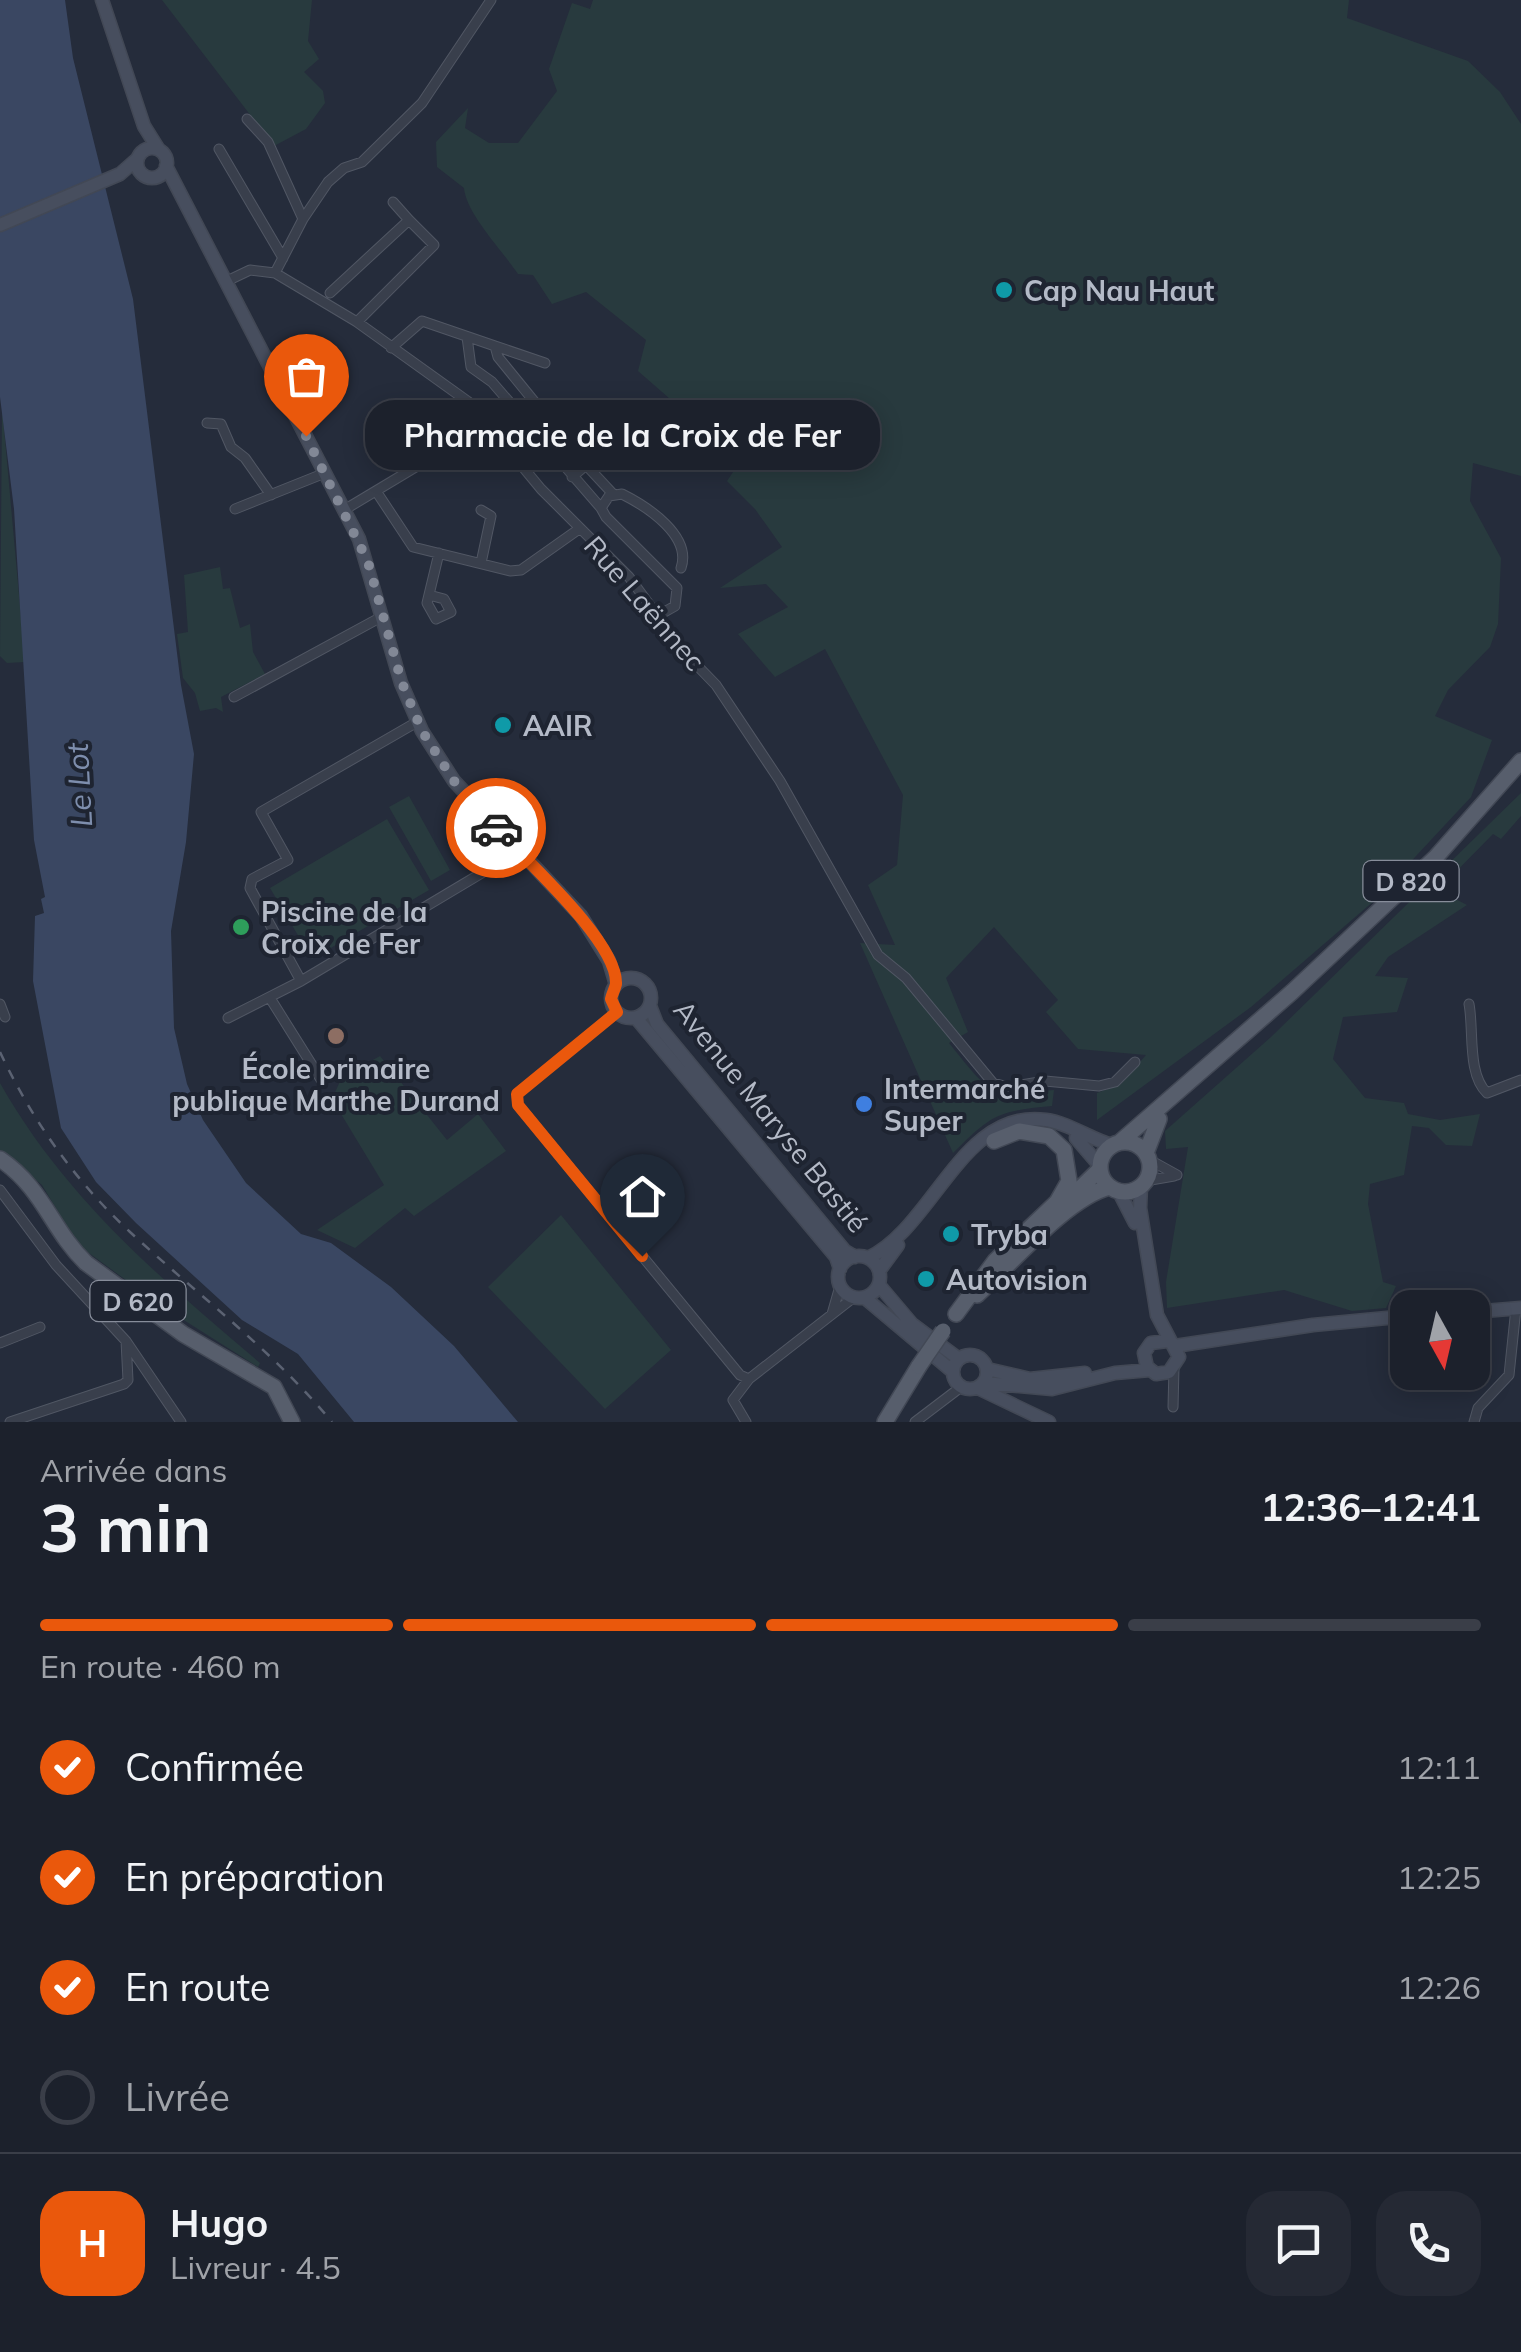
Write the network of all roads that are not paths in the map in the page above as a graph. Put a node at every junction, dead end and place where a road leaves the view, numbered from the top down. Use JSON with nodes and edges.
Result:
{"nodes":[{"id":1,"x":102,"y":0,"type":"edge"},
{"id":2,"x":491,"y":0,"type":"edge"},
{"id":3,"x":247,"y":119,"type":"dead end"},
{"id":4,"x":144,"y":126,"type":"junction"},
{"id":5,"x":219,"y":149,"type":"dead end"},
{"id":6,"x":159,"y":150,"type":"junction"},
{"id":7,"x":166,"y":166,"type":"junction"},
{"id":8,"x":136,"y":168,"type":"junction"},
{"id":9,"x":182,"y":200,"type":"junction"},
{"id":10,"x":394,"y":202,"type":"dead end"},
{"id":11,"x":302,"y":219,"type":"junction"},
{"id":12,"x":409,"y":220,"type":"junction"},
{"id":13,"x":0,"y":225,"type":"edge"},
{"id":14,"x":445,"y":235,"type":"dead end"},
{"id":15,"x":434,"y":245,"type":"junction"},
{"id":16,"x":282,"y":258,"type":"junction"},
{"id":17,"x":275,"y":274,"type":"junction"},
{"id":18,"x":227,"y":281,"type":"junction"},
{"id":19,"x":330,"y":293,"type":"dead end"},
{"id":20,"x":357,"y":322,"type":"junction"},
{"id":21,"x":467,"y":337,"type":"junction"},
{"id":22,"x":495,"y":346,"type":"junction"},
{"id":23,"x":391,"y":348,"type":"junction"},
{"id":24,"x":545,"y":363,"type":"dead end"},
{"id":25,"x":207,"y":423,"type":"dead end"},
{"id":26,"x":444,"y":450,"type":"dead end"},
{"id":27,"x":586,"y":465,"type":"junction"},
{"id":28,"x":324,"y":473,"type":"junction"},
{"id":29,"x":572,"y":477,"type":"junction"},
{"id":30,"x":376,"y":490,"type":"junction"},
{"id":31,"x":613,"y":494,"type":"junction"},
{"id":32,"x":271,"y":495,"type":"junction"},
{"id":33,"x":602,"y":508,"type":"junction"},
{"id":34,"x":235,"y":509,"type":"dead end"},
{"id":35,"x":344,"y":510,"type":"junction"},
{"id":36,"x":482,"y":510,"type":"dead end"},
{"id":37,"x":580,"y":528,"type":"junction"},
{"id":38,"x":439,"y":554,"type":"junction"},
{"id":39,"x":481,"y":564,"type":"junction"},
{"id":40,"x":681,"y":568,"type":"dead end"},
{"id":41,"x":430,"y":594,"type":"dead end"},
{"id":42,"x":659,"y":615,"type":"junction"},
{"id":43,"x":384,"y":616,"type":"junction"},
{"id":44,"x":234,"y":697,"type":"dead end"},
{"id":45,"x":418,"y":722,"type":"junction"},
{"id":46,"x":1521,"y":761,"type":"edge"},
{"id":47,"x":517,"y":852,"type":"junction"},
{"id":48,"x":301,"y":981,"type":"junction"},
{"id":49,"x":621,"y":982,"type":"junction"},
{"id":50,"x":1292,"y":992,"type":"junction"},
{"id":51,"x":270,"y":998,"type":"junction"},
{"id":52,"x":0,"y":1004,"type":"edge"},
{"id":53,"x":1469,"y":1004,"type":"dead end"},
{"id":54,"x":650,"y":1006,"type":"junction"},
{"id":55,"x":617,"y":1012,"type":"junction"},
{"id":56,"x":5,"y":1017,"type":"dead end"},
{"id":57,"x":228,"y":1018,"type":"dead end"},
{"id":58,"x":636,"y":1018,"type":"junction"},
{"id":59,"x":1135,"y":1062,"type":"dead end"},
{"id":60,"x":1521,"y":1080,"type":"edge"},
{"id":61,"x":322,"y":1081,"type":"dead end"},
{"id":62,"x":994,"y":1141,"type":"junction"},
{"id":63,"x":1116,"y":1144,"type":"junction"},
{"id":64,"x":1147,"y":1156,"type":"junction"},
{"id":65,"x":0,"y":1159,"type":"edge"},
{"id":66,"x":1100,"y":1168,"type":"junction"},
{"id":67,"x":1143,"y":1183,"type":"junction"},
{"id":68,"x":1114,"y":1189,"type":"junction"},
{"id":69,"x":0,"y":1190,"type":"edge"},
{"id":70,"x":861,"y":1257,"type":"junction"},
{"id":71,"x":840,"y":1269,"type":"junction"},
{"id":72,"x":879,"y":1278,"type":"junction"},
{"id":73,"x":840,"y":1286,"type":"junction"},
{"id":74,"x":859,"y":1298,"type":"junction"},
{"id":75,"x":1518,"y":1308,"type":"edge"},
{"id":76,"x":1490,"y":1310,"type":"edge"},
{"id":77,"x":956,"y":1314,"type":"junction"},
{"id":78,"x":830,"y":1316,"type":"junction"},
{"id":79,"x":1390,"y":1318,"type":"edge"},
{"id":80,"x":40,"y":1327,"type":"dead end"},
{"id":81,"x":1264,"y":1334,"type":"junction"},
{"id":82,"x":126,"y":1341,"type":"junction"},
{"id":83,"x":0,"y":1343,"type":"edge"},
{"id":84,"x":1171,"y":1344,"type":"junction"},
{"id":85,"x":1148,"y":1348,"type":"junction"},
{"id":86,"x":956,"y":1365,"type":"junction"},
{"id":87,"x":1176,"y":1366,"type":"junction"},
{"id":88,"x":1153,"y":1372,"type":"junction"},
{"id":89,"x":749,"y":1379,"type":"junction"},
{"id":90,"x":983,"y":1380,"type":"junction"},
{"id":91,"x":960,"y":1387,"type":"junction"},
{"id":92,"x":10,"y":1422,"type":"edge"},
{"id":93,"x":181,"y":1422,"type":"edge"},
{"id":94,"x":292,"y":1422,"type":"edge"},
{"id":95,"x":746,"y":1422,"type":"edge"},
{"id":96,"x":884,"y":1422,"type":"edge"},
{"id":97,"x":915,"y":1422,"type":"edge"},
{"id":98,"x":1049,"y":1422,"type":"edge"},
{"id":99,"x":1474,"y":1422,"type":"edge"}],
"edges":[{"from":1,"to":4,"type":"street"},
{"from":2,"to":11,"type":"street"},
{"from":3,"to":11,"type":"street"},
{"from":4,"to":6,"type":"street","name":"Avenue Maryse Bastié"},
{"from":4,"to":8,"type":"street"},
{"from":5,"to":16,"type":"street"},
{"from":6,"to":7,"type":"street","name":"Avenue Maryse Bastié"},
{"from":6,"to":8,"type":"street"},
{"from":7,"to":8,"type":"street"},
{"from":7,"to":9,"type":"street","name":"Avenue Maryse Bastié"},
{"from":8,"to":9,"type":"street","name":"Avenue Maryse Bastié"},
{"from":8,"to":13,"type":"street"},
{"from":9,"to":18,"type":"street","name":"Avenue Maryse Bastié"},
{"from":10,"to":12,"type":"street"},
{"from":11,"to":16,"type":"street"},
{"from":12,"to":15,"type":"street"},
{"from":12,"to":19,"type":"street"},
{"from":14,"to":15,"type":"street"},
{"from":15,"to":20,"type":"street"},
{"from":16,"to":17,"type":"street"},
{"from":17,"to":18,"type":"street"},
{"from":17,"to":20,"type":"street","name":"Rue Laënnec"},
{"from":18,"to":28,"type":"street","name":"Avenue Maryse Bastié"},
{"from":20,"to":23,"type":"street","name":"Rue Laënnec"},
{"from":21,"to":22,"type":"street"},
{"from":21,"to":23,"type":"street"},
{"from":21,"to":29,"type":"street"},
{"from":22,"to":24,"type":"street"},
{"from":22,"to":27,"type":"street"},
{"from":23,"to":37,"type":"street","name":"Rue Laënnec"},
{"from":25,"to":32,"type":"street"},
{"from":26,"to":30,"type":"street"},
{"from":27,"to":29,"type":"street"},
{"from":27,"to":31,"type":"street"},
{"from":28,"to":32,"type":"street"},
{"from":28,"to":35,"type":"street","name":"Avenue Maryse Bastié"},
{"from":29,"to":33,"type":"street"},
{"from":30,"to":35,"type":"street"},
{"from":30,"to":38,"type":"street"},
{"from":31,"to":33,"type":"street"},
{"from":31,"to":40,"type":"street"},
{"from":32,"to":34,"type":"street"},
{"from":33,"to":42,"type":"street"},
{"from":35,"to":43,"type":"street","name":"Avenue Maryse Bastié"},
{"from":36,"to":39,"type":"street"},
{"from":37,"to":39,"type":"street"},
{"from":37,"to":42,"type":"street","name":"Rue Laënnec"},
{"from":38,"to":39,"type":"street"},
{"from":38,"to":41,"type":"street"},
{"from":42,"to":59,"type":"street","name":"Rue Laënnec"},
{"from":43,"to":44,"type":"street"},
{"from":43,"to":45,"type":"street","name":"Avenue Maryse Bastié"},
{"from":45,"to":47,"type":"street","name":"Avenue Maryse Bastié"},
{"from":45,"to":48,"type":"street"},
{"from":46,"to":50,"type":"main road","number":"D 820"},
{"from":47,"to":48,"type":"street"},
{"from":47,"to":49,"type":"street","name":"Avenue Maryse Bastié"},
{"from":48,"to":51,"type":"street"},
{"from":49,"to":54,"type":"street","name":"Avenue Maryse Bastié"},
{"from":49,"to":55,"type":"street"},
{"from":50,"to":63,"type":"main road","number":"D 820"},
{"from":50,"to":64,"type":"main road","number":"D 820"},
{"from":51,"to":57,"type":"street"},
{"from":51,"to":61,"type":"street"},
{"from":52,"to":56,"type":"street"},
{"from":53,"to":60,"type":"street"},
{"from":54,"to":58,"type":"street","name":"Avenue Maryse Bastié"},
{"from":54,"to":70,"type":"street","name":"Avenue Maryse Bastié"},
{"from":55,"to":58,"type":"street","name":"Avenue Maryse Bastié"},
{"from":55,"to":89,"type":"street"},
{"from":58,"to":71,"type":"street","name":"Avenue Maryse Bastié"},
{"from":62,"to":66,"type":"street"},
{"from":62,"to":72,"type":"street"},
{"from":62,"to":77,"type":"main road"},
{"from":63,"to":64,"type":"main road"},
{"from":63,"to":66,"type":"main road"},
{"from":63,"to":70,"type":"street"},
{"from":64,"to":67,"type":"main road"},
{"from":64,"to":67,"type":"street"},
{"from":65,"to":94,"type":"main road","number":"D 620"},
{"from":66,"to":68,"type":"main road"},
{"from":66,"to":77,"type":"main road"},
{"from":67,"to":68,"type":"main road"},
{"from":67,"to":84,"type":"street"},
{"from":68,"to":77,"type":"main road"},
{"from":68,"to":85,"type":"street"},
{"from":69,"to":82,"type":"street"},
{"from":70,"to":71,"type":"street"},
{"from":70,"to":72,"type":"street","name":"Avenue Maryse Bastié"},
{"from":71,"to":73,"type":"street"},
{"from":72,"to":74,"type":"street"},
{"from":72,"to":86,"type":"street"},
{"from":73,"to":74,"type":"street"},
{"from":73,"to":78,"type":"street"},
{"from":74,"to":78,"type":"street"},
{"from":74,"to":86,"type":"street"},
{"from":75,"to":76,"type":"street"},
{"from":75,"to":99,"type":"street"},
{"from":77,"to":96,"type":"main road","bridge":true},
{"from":78,"to":89,"type":"street"},
{"from":79,"to":81,"type":"street"},
{"from":80,"to":83,"type":"street"},
{"from":81,"to":84,"type":"street"},
{"from":81,"to":87,"type":"street"},
{"from":82,"to":92,"type":"street"},
{"from":82,"to":93,"type":"street"},
{"from":84,"to":85,"type":"street"},
{"from":84,"to":87,"type":"street"},
{"from":85,"to":88,"type":"street"},
{"from":85,"to":90,"type":"street"},
{"from":86,"to":90,"type":"street"},
{"from":86,"to":91,"type":"street"},
{"from":87,"to":88,"type":"street"},
{"from":87,"to":88,"type":"street"},
{"from":88,"to":90,"type":"street"},
{"from":89,"to":95,"type":"street"},
{"from":90,"to":91,"type":"street"},
{"from":90,"to":98,"type":"street"},
{"from":91,"to":97,"type":"street"}]}
